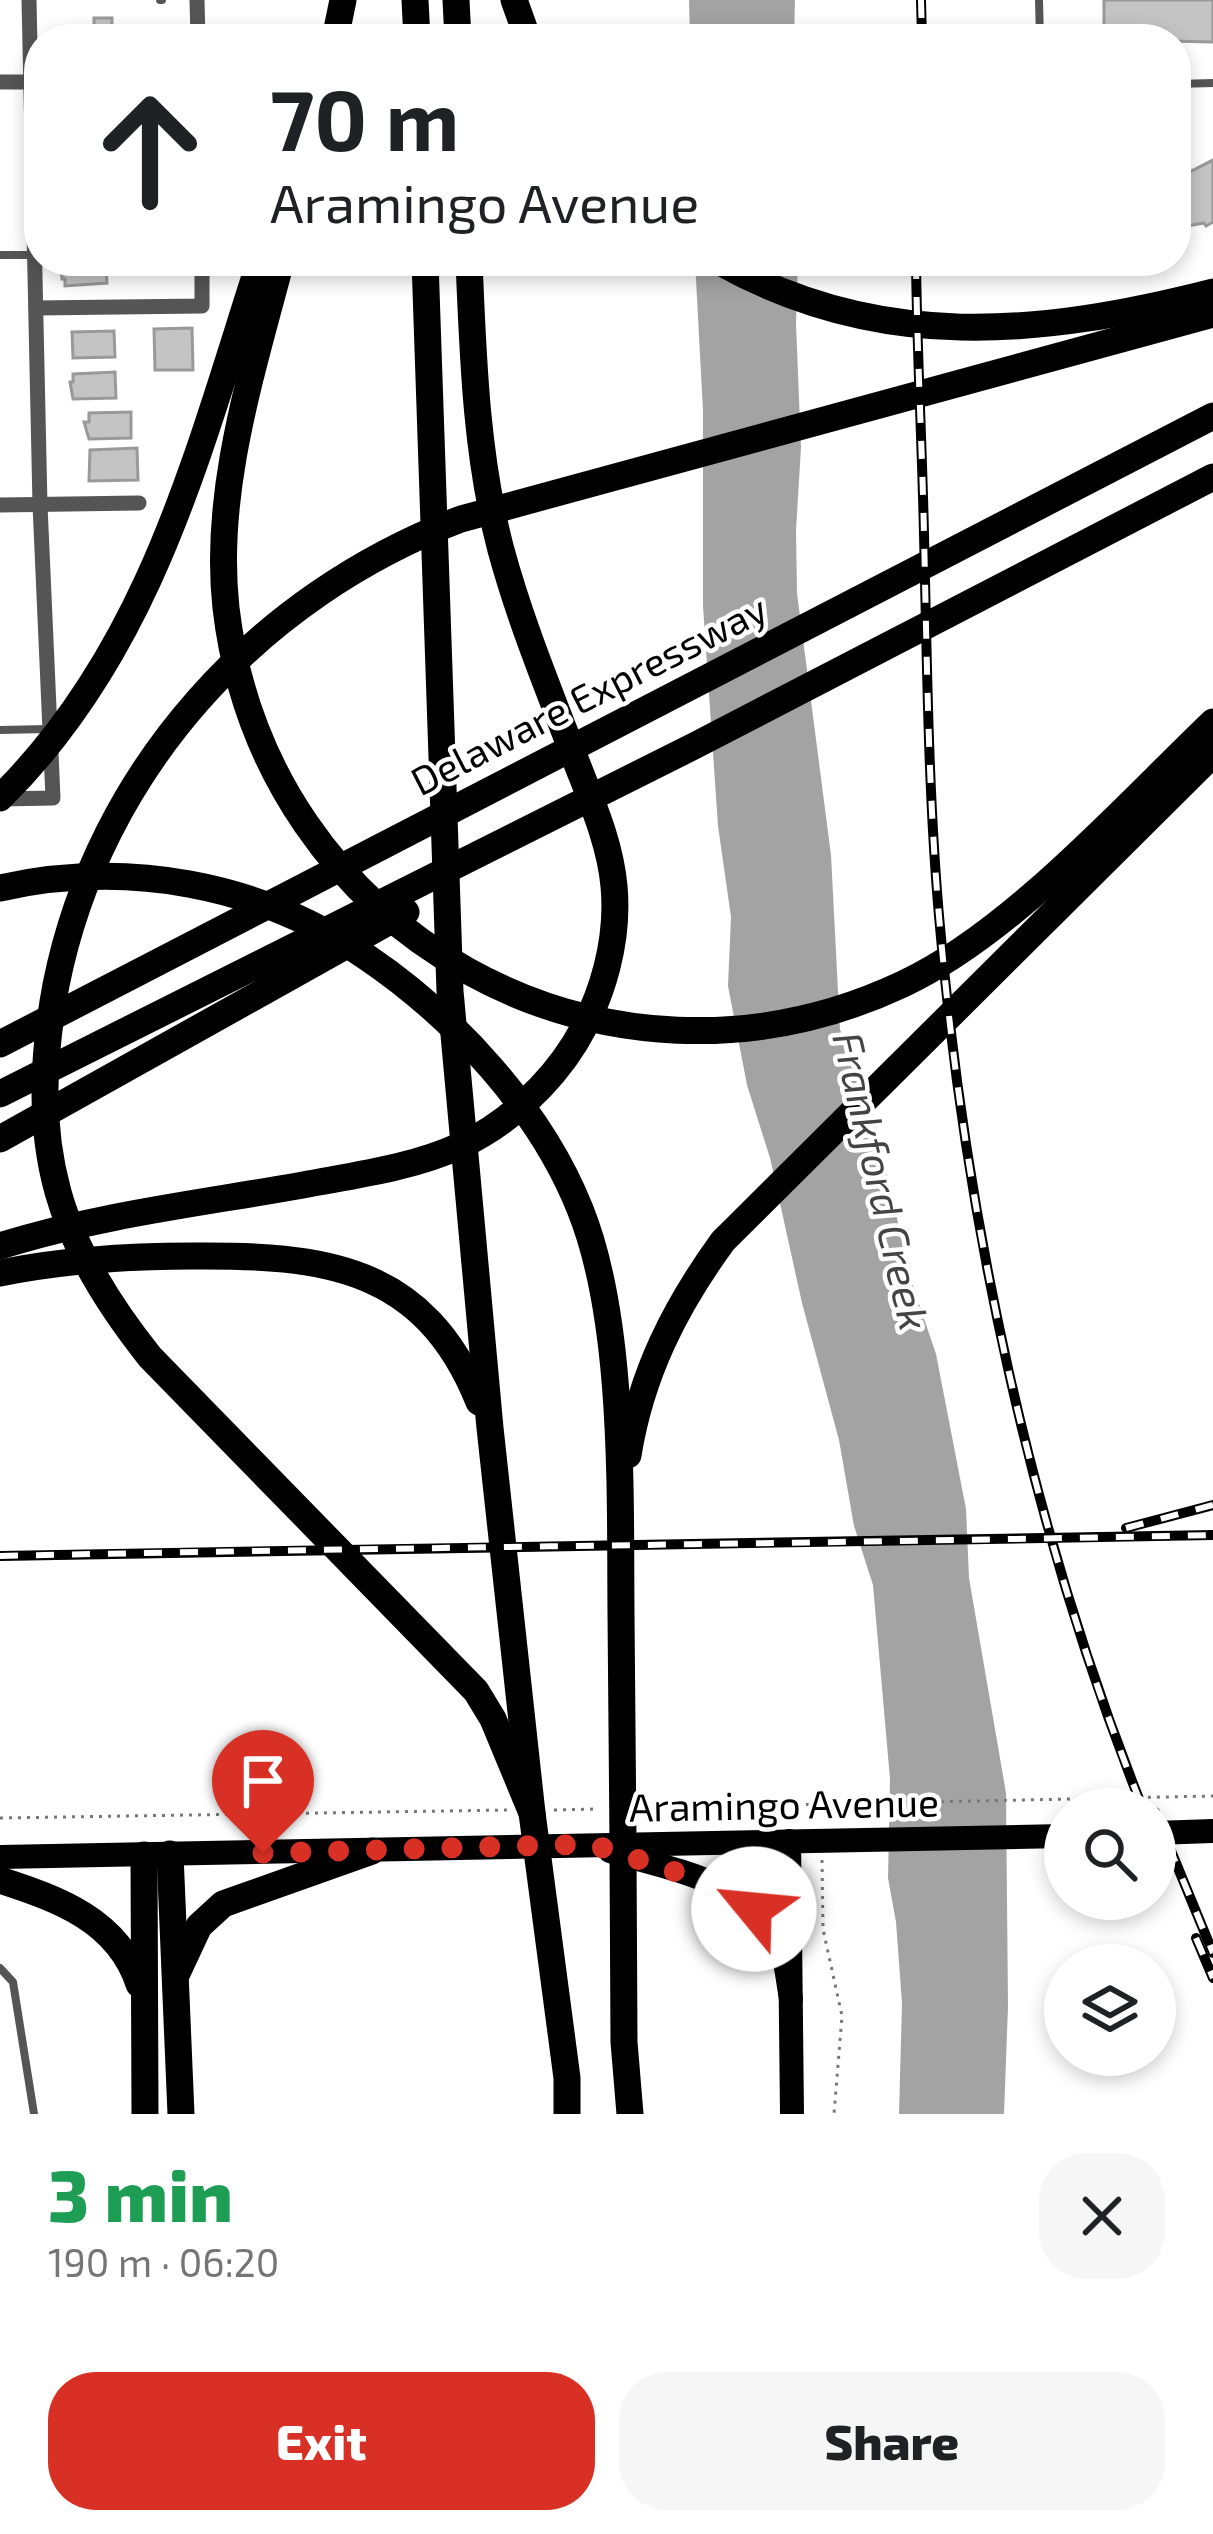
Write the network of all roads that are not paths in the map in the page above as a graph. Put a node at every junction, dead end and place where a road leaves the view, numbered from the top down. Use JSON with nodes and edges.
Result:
{"nodes":[{"id":1,"x":36,"y":276,"type":"edge"},
{"id":2,"x":202,"y":276,"type":"edge"},
{"id":3,"x":426,"y":276,"type":"edge"},
{"id":4,"x":470,"y":276,"type":"edge"},
{"id":5,"x":747,"y":276,"type":"edge"},
{"id":6,"x":262,"y":279,"type":"edge"},
{"id":7,"x":1213,"y":292,"type":"edge"},
{"id":8,"x":36,"y":308,"type":"junction"},
{"id":9,"x":1213,"y":314,"type":"edge"},
{"id":10,"x":1213,"y":416,"type":"edge"},
{"id":11,"x":1213,"y":477,"type":"edge"},
{"id":12,"x":139,"y":503,"type":"dead end"},
{"id":13,"x":0,"y":505,"type":"edge"},
{"id":14,"x":40,"y":505,"type":"junction"},
{"id":15,"x":1213,"y":722,"type":"edge"},
{"id":16,"x":50,"y":729,"type":"junction"},
{"id":17,"x":0,"y":730,"type":"edge"},
{"id":18,"x":696,"y":745,"type":"junction"},
{"id":19,"x":1213,"y":754,"type":"edge"},
{"id":20,"x":0,"y":798,"type":"edge"},
{"id":21,"x":0,"y":888,"type":"edge"},
{"id":22,"x":0,"y":1044,"type":"edge"},
{"id":23,"x":0,"y":1094,"type":"edge"},
{"id":24,"x":0,"y":1139,"type":"edge"},
{"id":25,"x":0,"y":1246,"type":"edge"},
{"id":26,"x":0,"y":1273,"type":"edge"},
{"id":27,"x":490,"y":1428,"type":"junction"},
{"id":28,"x":620,"y":1500,"type":"junction"},
{"id":29,"x":535,"y":1811,"type":"junction"},
{"id":30,"x":1213,"y":1831,"type":"edge"},
{"id":31,"x":1176,"y":1832,"type":"edge"},
{"id":32,"x":1044,"y":1836,"type":"edge"},
{"id":33,"x":789,"y":1841,"type":"junction"},
{"id":34,"x":591,"y":1844,"type":"junction"},
{"id":35,"x":372,"y":1851,"type":"junction"},
{"id":36,"x":157,"y":1854,"type":"junction"},
{"id":37,"x":0,"y":1857,"type":"edge"},
{"id":38,"x":0,"y":1880,"type":"edge"},
{"id":39,"x":0,"y":1968,"type":"edge"},
{"id":40,"x":175,"y":1976,"type":"junction"},
{"id":41,"x":142,"y":1994,"type":"junction"},
{"id":42,"x":791,"y":1999,"type":"junction"},
{"id":43,"x":624,"y":2042,"type":"junction"},
{"id":44,"x":34,"y":2114,"type":"edge"},
{"id":45,"x":145,"y":2114,"type":"edge"},
{"id":46,"x":181,"y":2114,"type":"edge"},
{"id":47,"x":568,"y":2114,"type":"edge"},
{"id":48,"x":616,"y":2114,"type":"edge"},
{"id":49,"x":630,"y":2114,"type":"edge"},
{"id":50,"x":792,"y":2114,"type":"edge"}],
"edges":[{"from":1,"to":8,"type":"street"},
{"from":2,"to":8,"type":"street"},
{"from":3,"to":27,"type":"highway"},
{"from":4,"to":25,"type":"highway"},
{"from":5,"to":7,"type":"highway"},
{"from":6,"to":15,"type":"highway"},
{"from":6,"to":20,"type":"highway"},
{"from":8,"to":14,"type":"street"},
{"from":9,"to":29,"type":"highway"},
{"from":10,"to":22,"type":"highway","name":"Delaware Expressway"},
{"from":11,"to":18,"type":"highway"},
{"from":12,"to":14,"type":"street"},
{"from":13,"to":14,"type":"street"},
{"from":14,"to":16,"type":"street"},
{"from":16,"to":17,"type":"lane"},
{"from":16,"to":20,"type":"street"},
{"from":18,"to":23,"type":"highway"},
{"from":18,"to":24,"type":"highway"},
{"from":19,"to":28,"type":"highway"},
{"from":21,"to":28,"type":"highway"},
{"from":26,"to":27,"type":"highway"},
{"from":27,"to":29,"type":"highway"},
{"from":28,"to":43,"type":"highway"},
{"from":29,"to":47,"type":"highway"},
{"from":30,"to":31,"type":"main road"},
{"from":32,"to":33,"type":"main road","name":"Aramingo Avenue"},
{"from":33,"to":34,"type":"main road","name":"Aramingo Avenue"},
{"from":33,"to":42,"type":"main road"},
{"from":34,"to":35,"type":"main road","name":"Aramingo Avenue"},
{"from":34,"to":42,"type":"main road"},
{"from":35,"to":36,"type":"main road","name":"Aramingo Avenue"},
{"from":35,"to":40,"type":"highway"},
{"from":36,"to":37,"type":"main road","name":"Aramingo Avenue"},
{"from":36,"to":40,"type":"highway"},
{"from":36,"to":41,"type":"highway"},
{"from":38,"to":41,"type":"highway"},
{"from":39,"to":44,"type":"lane"},
{"from":40,"to":46,"type":"highway"},
{"from":41,"to":45,"type":"highway"},
{"from":42,"to":50,"type":"main road"},
{"from":43,"to":48,"type":"highway"},
{"from":43,"to":49,"type":"highway"}]}
